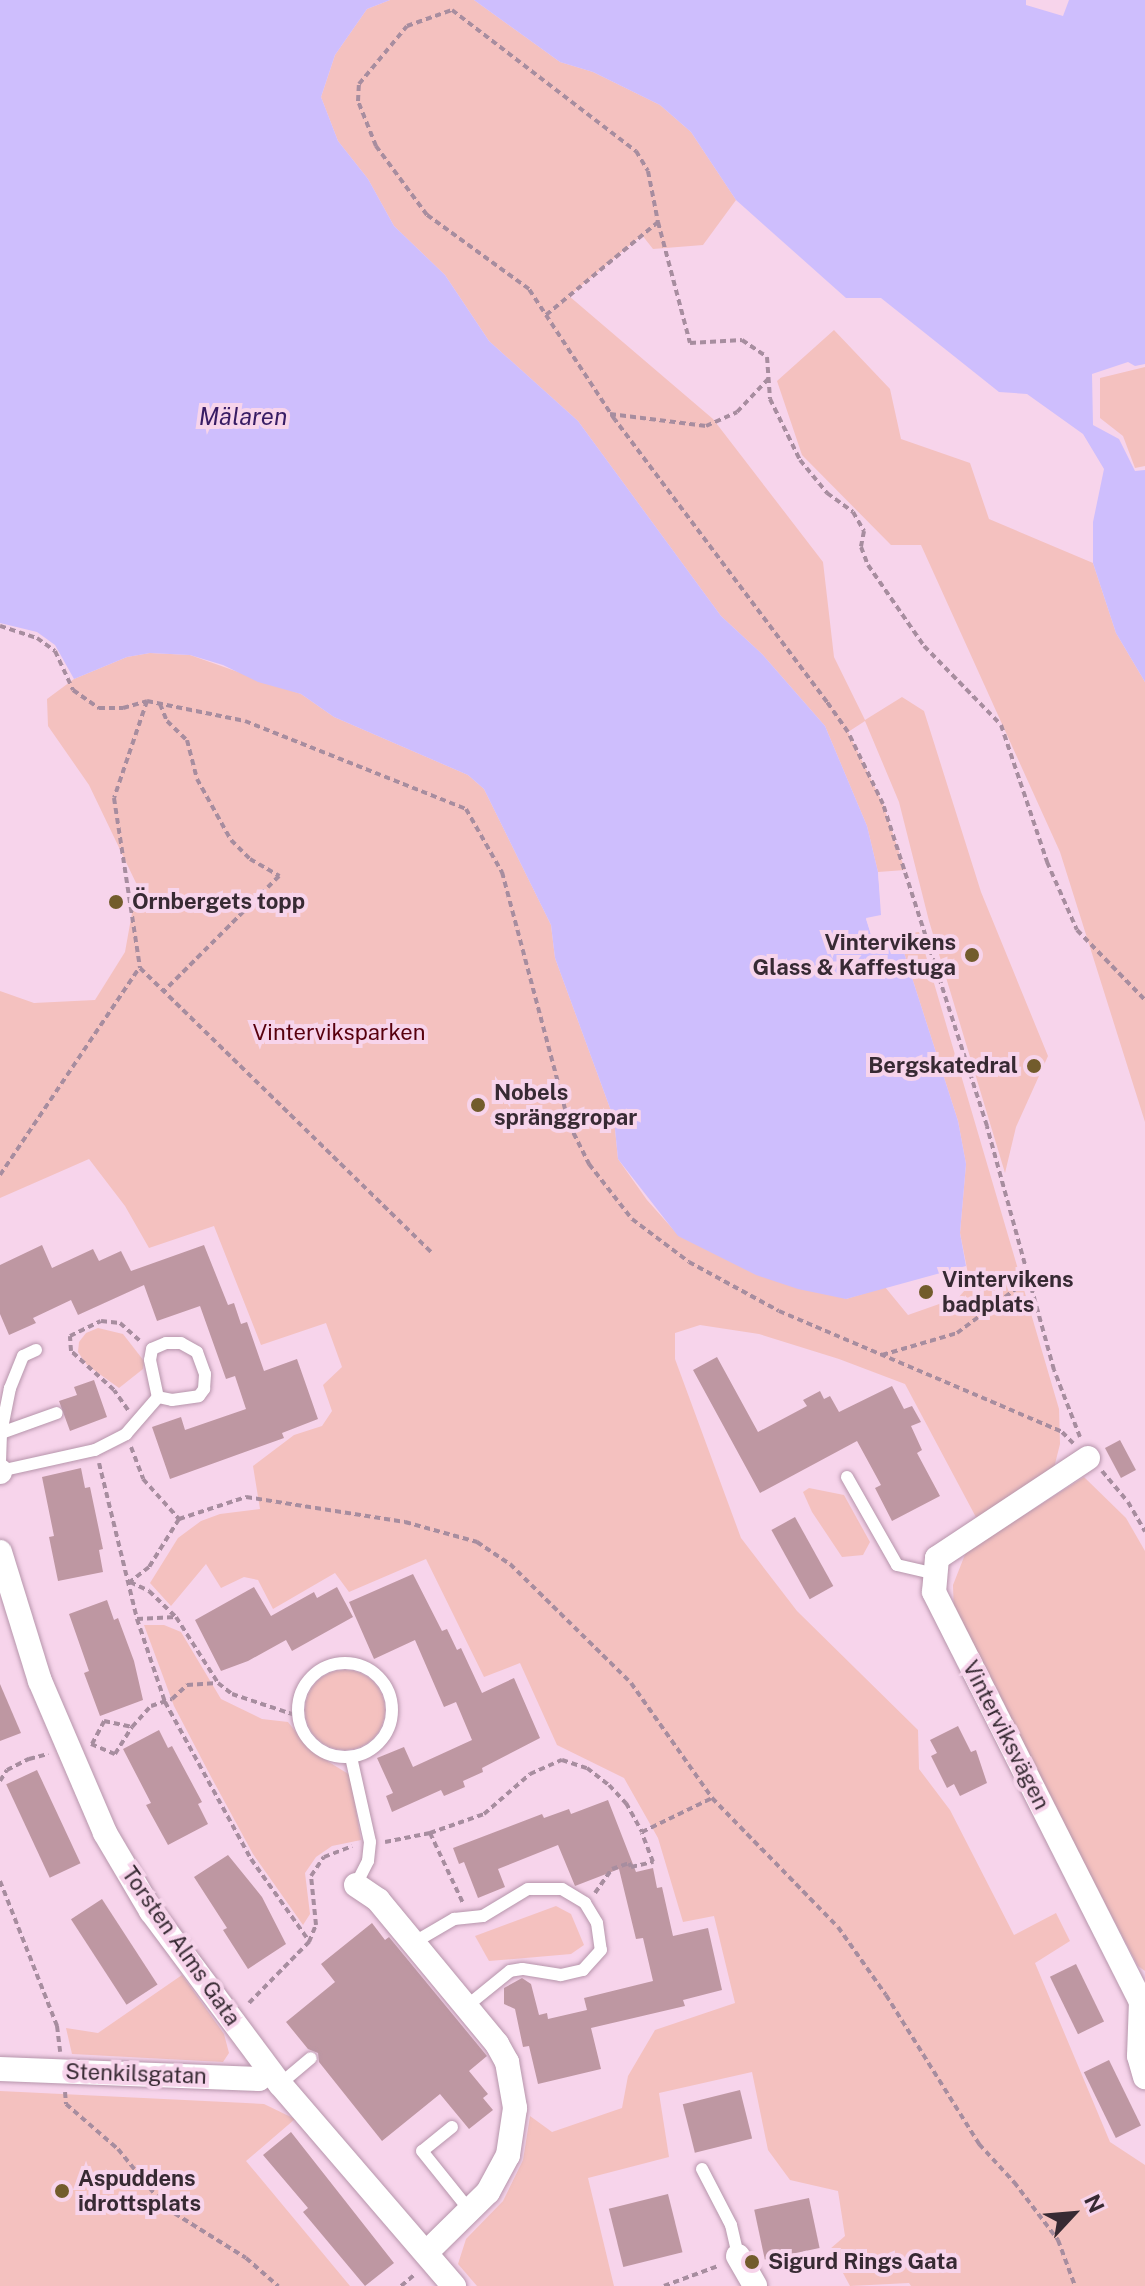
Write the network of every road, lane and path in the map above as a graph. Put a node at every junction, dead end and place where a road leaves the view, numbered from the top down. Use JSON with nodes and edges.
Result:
{"nodes":[{"id":1,"x":658,"y":222,"type":"junction"},
{"id":2,"x":546,"y":315,"type":"junction"},
{"id":3,"x":769,"y":378,"type":"junction"},
{"id":4,"x":610,"y":414,"type":"junction"},
{"id":5,"x":0,"y":626,"type":"edge"},
{"id":6,"x":147,"y":701,"type":"junction"},
{"id":7,"x":160,"y":704,"type":"junction"},
{"id":8,"x":140,"y":968,"type":"junction"},
{"id":9,"x":164,"y":991,"type":"junction"},
{"id":10,"x":1145,"y":1000,"type":"edge"},
{"id":11,"x":0,"y":1175,"type":"edge"},
{"id":12,"x":433,"y":1254,"type":"dead end"},
{"id":13,"x":1029,"y":1279,"type":"junction"},
{"id":14,"x":152,"y":1349,"type":"junction"},
{"id":15,"x":36,"y":1350,"type":"dead end"},
{"id":16,"x":879,"y":1356,"type":"junction"},
{"id":17,"x":158,"y":1397,"type":"junction"},
{"id":18,"x":57,"y":1413,"type":"dead end"},
{"id":19,"x":137,"y":1421,"type":"junction"},
{"id":20,"x":1,"y":1433,"type":"edge"},
{"id":21,"x":126,"y":1434,"type":"junction"},
{"id":22,"x":95,"y":1450,"type":"junction"},
{"id":23,"x":1088,"y":1458,"type":"junction"},
{"id":24,"x":0,"y":1472,"type":"edge"},
{"id":25,"x":847,"y":1477,"type":"dead end"},
{"id":26,"x":179,"y":1519,"type":"junction"},
{"id":27,"x":1145,"y":1531,"type":"edge"},
{"id":28,"x":0,"y":1552,"type":"edge"},
{"id":29,"x":936,"y":1574,"type":"junction"},
{"id":30,"x":130,"y":1582,"type":"junction"},
{"id":31,"x":176,"y":1617,"type":"junction"},
{"id":32,"x":137,"y":1619,"type":"junction"},
{"id":33,"x":218,"y":1683,"type":"junction"},
{"id":34,"x":165,"y":1702,"type":"junction"},
{"id":35,"x":298,"y":1716,"type":"junction"},
{"id":36,"x":104,"y":1721,"type":"dead end"},
{"id":37,"x":132,"y":1727,"type":"junction"},
{"id":38,"x":81,"y":1747,"type":"junction"},
{"id":39,"x":351,"y":1757,"type":"junction"},
{"id":40,"x":0,"y":1781,"type":"edge"},
{"id":41,"x":712,"y":1798,"type":"junction"},
{"id":42,"x":642,"y":1832,"type":"junction"},
{"id":43,"x":430,"y":1833,"type":"junction"},
{"id":44,"x":370,"y":1842,"type":"junction"},
{"id":45,"x":0,"y":1881,"type":"edge"},
{"id":46,"x":356,"y":1885,"type":"joint"},
{"id":47,"x":585,"y":1903,"type":"junction"},
{"id":48,"x":469,"y":1917,"type":"junction"},
{"id":49,"x":309,"y":1942,"type":"junction"},
{"id":50,"x":413,"y":1943,"type":"junction"},
{"id":51,"x":1143,"y":1999,"type":"edge"},
{"id":52,"x":250,"y":2002,"type":"dead end"},
{"id":53,"x":467,"y":2006,"type":"junction"},
{"id":54,"x":311,"y":2058,"type":"dead end"},
{"id":55,"x":1143,"y":2062,"type":"edge"},
{"id":56,"x":0,"y":2069,"type":"edge"},
{"id":57,"x":62,"y":2071,"type":"junction"},
{"id":58,"x":275,"y":2077,"type":"junction"},
{"id":59,"x":452,"y":2127,"type":"dead end"},
{"id":60,"x":702,"y":2169,"type":"dead end"},
{"id":61,"x":470,"y":2211,"type":"junction"},
{"id":62,"x":426,"y":2253,"type":"junction"},
{"id":63,"x":738,"y":2256,"type":"joint"},
{"id":64,"x":702,"y":2275,"type":"dead end"},
{"id":65,"x":278,"y":2286,"type":"edge"},
{"id":66,"x":454,"y":2286,"type":"edge"},
{"id":67,"x":664,"y":2286,"type":"edge"},
{"id":68,"x":755,"y":2286,"type":"edge"},
{"id":69,"x":1075,"y":2286,"type":"edge"}],
"edges":[{"from":1,"to":2,"type":"path"},
{"from":1,"to":2,"type":"path"},
{"from":1,"to":3,"type":"path"},
{"from":2,"to":4,"type":"path"},
{"from":3,"to":4,"type":"path"},
{"from":3,"to":10,"type":"path"},
{"from":4,"to":13,"type":"path"},
{"from":5,"to":6,"type":"path"},
{"from":6,"to":7,"type":"path"},
{"from":6,"to":8,"type":"path"},
{"from":7,"to":9,"type":"path"},
{"from":7,"to":16,"type":"path"},
{"from":8,"to":9,"type":"path"},
{"from":8,"to":11,"type":"path"},
{"from":9,"to":12,"type":"path"},
{"from":13,"to":16,"type":"path"},
{"from":13,"to":23,"type":"path"},
{"from":14,"to":17,"type":"lane"},
{"from":14,"to":17,"type":"lane"},
{"from":14,"to":19,"type":"path"},
{"from":15,"to":20,"type":"lane"},
{"from":16,"to":23,"type":"path"},
{"from":17,"to":19,"type":"lane"},
{"from":18,"to":20,"type":"lane"},
{"from":19,"to":21,"type":"lane"},
{"from":20,"to":24,"type":"lane"},
{"from":21,"to":22,"type":"lane"},
{"from":21,"to":26,"type":"path"},
{"from":22,"to":24,"type":"lane"},
{"from":22,"to":30,"type":"path"},
{"from":23,"to":27,"type":"path"},
{"from":23,"to":29,"type":"street"},
{"from":25,"to":29,"type":"lane"},
{"from":26,"to":30,"type":"path"},
{"from":26,"to":41,"type":"path"},
{"from":28,"to":38,"type":"street","name":"Torsten Alms Gata"},
{"from":29,"to":51,"type":"street","name":"Vinterviksvägen"},
{"from":30,"to":31,"type":"path"},
{"from":30,"to":32,"type":"path"},
{"from":31,"to":32,"type":"path"},
{"from":31,"to":33,"type":"path"},
{"from":32,"to":34,"type":"path"},
{"from":33,"to":34,"type":"path"},
{"from":33,"to":35,"type":"path"},
{"from":34,"to":37,"type":"path"},
{"from":34,"to":49,"type":"path"},
{"from":35,"to":39,"type":"lane"},
{"from":35,"to":39,"type":"lane"},
{"from":36,"to":37,"type":"path"},
{"from":37,"to":38,"type":"path"},
{"from":38,"to":40,"type":"path"},
{"from":38,"to":58,"type":"street","name":"Torsten Alms Gata"},
{"from":39,"to":44,"type":"lane"},
{"from":41,"to":42,"type":"path"},
{"from":41,"to":69,"type":"path"},
{"from":42,"to":43,"type":"path"},
{"from":42,"to":47,"type":"path"},
{"from":43,"to":44,"type":"path"},
{"from":43,"to":48,"type":"path"},
{"from":44,"to":46,"type":"lane"},
{"from":44,"to":49,"type":"path"},
{"from":45,"to":57,"type":"path"},
{"from":46,"to":50,"type":"street"},
{"from":47,"to":48,"type":"lane"},
{"from":47,"to":53,"type":"lane"},
{"from":48,"to":50,"type":"lane"},
{"from":49,"to":52,"type":"path"},
{"from":50,"to":53,"type":"street"},
{"from":51,"to":55,"type":"street","name":"Vinterviksvägen"},
{"from":53,"to":61,"type":"street"},
{"from":54,"to":58,"type":"lane"},
{"from":56,"to":57,"type":"street","name":"Stenkilsgatan"},
{"from":57,"to":58,"type":"street","name":"Stenkilsgatan"},
{"from":57,"to":65,"type":"path"},
{"from":58,"to":62,"type":"street","name":"Torsten Alms Gata"},
{"from":59,"to":61,"type":"lane"},
{"from":60,"to":63,"type":"lane"},
{"from":61,"to":62,"type":"street"},
{"from":62,"to":66,"type":"street","name":"Torsten Alms Gata"},
{"from":63,"to":68,"type":"street"},
{"from":64,"to":67,"type":"path"}]}
